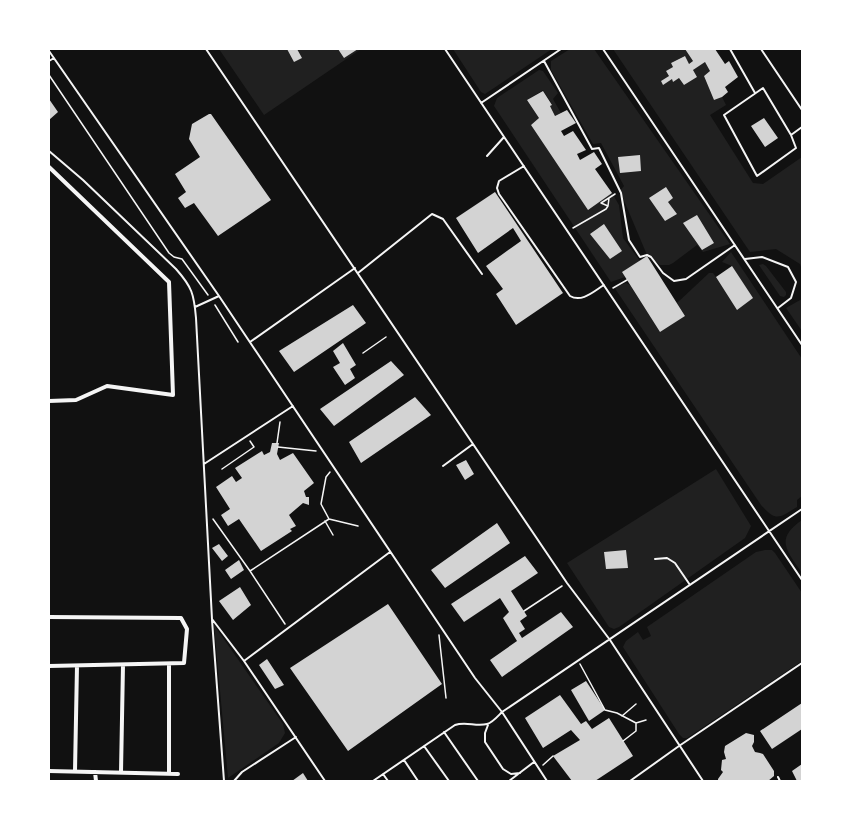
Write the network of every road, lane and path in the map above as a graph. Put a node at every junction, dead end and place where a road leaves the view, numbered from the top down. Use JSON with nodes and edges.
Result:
{"nodes":[{"id":1,"x":206,"y":49,"type":"edge"},
{"id":2,"x":445,"y":49,"type":"edge"},
{"id":3,"x":561,"y":49,"type":"edge"},
{"id":4,"x":603,"y":49,"type":"edge"},
{"id":5,"x":730,"y":49,"type":"edge"},
{"id":6,"x":761,"y":49,"type":"edge"},
{"id":7,"x":49,"y":51,"type":"edge"},
{"id":8,"x":54,"y":58,"type":"junction"},
{"id":9,"x":49,"y":61,"type":"edge"},
{"id":10,"x":544,"y":61,"type":"junction"},
{"id":11,"x":49,"y":75,"type":"edge"},
{"id":12,"x":755,"y":93,"type":"junction"},
{"id":13,"x":481,"y":103,"type":"junction"},
{"id":14,"x":802,"y":110,"type":"edge"},
{"id":15,"x":802,"y":127,"type":"edge"},
{"id":16,"x":791,"y":135,"type":"junction"},
{"id":17,"x":504,"y":137,"type":"junction"},
{"id":18,"x":49,"y":151,"type":"edge"},
{"id":19,"x":487,"y":156,"type":"dead end"},
{"id":20,"x":49,"y":166,"type":"edge"},
{"id":21,"x":524,"y":166,"type":"junction"},
{"id":22,"x":620,"y":191,"type":"junction"},
{"id":23,"x":610,"y":198,"type":"junction"},
{"id":24,"x":608,"y":206,"type":"junction"},
{"id":25,"x":568,"y":231,"type":"junction"},
{"id":26,"x":735,"y":245,"type":"junction"},
{"id":27,"x":745,"y":259,"type":"junction"},
{"id":28,"x":355,"y":268,"type":"junction"},
{"id":29,"x":358,"y":273,"type":"junction"},
{"id":30,"x":482,"y":274,"type":"dead end"},
{"id":31,"x":627,"y":280,"type":"dead end"},
{"id":32,"x":604,"y":285,"type":"junction"},
{"id":33,"x":608,"y":291,"type":"junction"},
{"id":34,"x":219,"y":296,"type":"junction"},
{"id":35,"x":212,"y":300,"type":"junction"},
{"id":36,"x":195,"y":307,"type":"junction"},
{"id":37,"x":778,"y":308,"type":"junction"},
{"id":38,"x":386,"y":337,"type":"dead end"},
{"id":39,"x":238,"y":342,"type":"dead end"},
{"id":40,"x":250,"y":342,"type":"junction"},
{"id":41,"x":802,"y":344,"type":"edge"},
{"id":42,"x":363,"y":353,"type":"dead end"},
{"id":43,"x":49,"y":402,"type":"edge"},
{"id":44,"x":292,"y":406,"type":"junction"},
{"id":45,"x":281,"y":414,"type":"junction"},
{"id":46,"x":246,"y":436,"type":"junction"},
{"id":47,"x":276,"y":443,"type":"dead end"},
{"id":48,"x":473,"y":444,"type":"junction"},
{"id":49,"x":278,"y":447,"type":"dead end"},
{"id":50,"x":323,"y":452,"type":"junction"},
{"id":51,"x":204,"y":464,"type":"junction"},
{"id":52,"x":443,"y":466,"type":"dead end"},
{"id":53,"x":333,"y":467,"type":"junction"},
{"id":54,"x":222,"y":468,"type":"dead end"},
{"id":55,"x":802,"y":509,"type":"edge"},
{"id":56,"x":206,"y":510,"type":"junction"},
{"id":57,"x":329,"y":519,"type":"junction"},
{"id":58,"x":325,"y":521,"type":"junction"},
{"id":59,"x":358,"y":526,"type":"dead end"},
{"id":60,"x":770,"y":531,"type":"junction"},
{"id":61,"x":333,"y":535,"type":"dead end"},
{"id":62,"x":390,"y":552,"type":"junction"},
{"id":63,"x":655,"y":558,"type":"dead end"},
{"id":64,"x":250,"y":571,"type":"junction"},
{"id":65,"x":802,"y":580,"type":"edge"},
{"id":66,"x":567,"y":583,"type":"junction"},
{"id":67,"x":690,"y":585,"type":"junction"},
{"id":68,"x":524,"y":612,"type":"dead end"},
{"id":69,"x":49,"y":617,"type":"edge"},
{"id":70,"x":212,"y":618,"type":"junction"},
{"id":71,"x":440,"y":627,"type":"junction"},
{"id":72,"x":288,"y":628,"type":"junction"},
{"id":73,"x":610,"y":640,"type":"junction"},
{"id":74,"x":244,"y":661,"type":"junction"},
{"id":75,"x":578,"y":661,"type":"junction"},
{"id":76,"x":802,"y":663,"type":"edge"},
{"id":77,"x":169,"y":664,"type":"junction"},
{"id":78,"x":123,"y":665,"type":"junction"},
{"id":79,"x":49,"y":666,"type":"edge"},
{"id":80,"x":76,"y":666,"type":"junction"},
{"id":81,"x":446,"y":698,"type":"dead end"},
{"id":82,"x":636,"y":704,"type":"dead end"},
{"id":83,"x":502,"y":712,"type":"junction"},
{"id":84,"x":622,"y":716,"type":"junction"},
{"id":85,"x":646,"y":720,"type":"dead end"},
{"id":86,"x":636,"y":723,"type":"junction"},
{"id":87,"x":488,"y":724,"type":"junction"},
{"id":88,"x":444,"y":732,"type":"junction"},
{"id":89,"x":296,"y":737,"type":"junction"},
{"id":90,"x":623,"y":741,"type":"dead end"},
{"id":91,"x":424,"y":746,"type":"junction"},
{"id":92,"x":679,"y":746,"type":"junction"},
{"id":93,"x":553,"y":756,"type":"dead end"},
{"id":94,"x":404,"y":760,"type":"junction"},
{"id":95,"x":534,"y":762,"type":"junction"},
{"id":96,"x":539,"y":769,"type":"junction"},
{"id":97,"x":49,"y":771,"type":"edge"},
{"id":98,"x":75,"y":771,"type":"junction"},
{"id":99,"x":96,"y":772,"type":"junction"},
{"id":100,"x":121,"y":772,"type":"junction"},
{"id":101,"x":520,"y":773,"type":"junction"},
{"id":102,"x":169,"y":774,"type":"junction"},
{"id":103,"x":178,"y":774,"type":"dead end"},
{"id":104,"x":383,"y":774,"type":"junction"},
{"id":105,"x":778,"y":777,"type":"dead end"},
{"id":106,"x":96,"y":781,"type":"edge"},
{"id":107,"x":224,"y":781,"type":"edge"},
{"id":108,"x":234,"y":781,"type":"edge"},
{"id":109,"x":325,"y":781,"type":"edge"},
{"id":110,"x":373,"y":781,"type":"edge"},
{"id":111,"x":388,"y":781,"type":"edge"},
{"id":112,"x":418,"y":781,"type":"edge"},
{"id":113,"x":449,"y":781,"type":"edge"},
{"id":114,"x":478,"y":781,"type":"edge"},
{"id":115,"x":509,"y":781,"type":"edge"},
{"id":116,"x":547,"y":781,"type":"edge"},
{"id":117,"x":630,"y":781,"type":"edge"},
{"id":118,"x":703,"y":781,"type":"edge"},
{"id":119,"x":780,"y":781,"type":"edge"}],
"edges":[{"from":1,"to":28,"type":"lane"},
{"from":2,"to":13,"type":"lane"},
{"from":3,"to":10,"type":"lane"},
{"from":4,"to":26,"type":"lane"},
{"from":5,"to":12,"type":"lane"},
{"from":6,"to":14,"type":"lane"},
{"from":7,"to":8,"type":"lane"},
{"from":8,"to":9,"type":"lane"},
{"from":8,"to":34,"type":"lane"},
{"from":10,"to":13,"type":"lane"},
{"from":10,"to":22,"type":"lane"},
{"from":11,"to":35,"type":"path"},
{"from":12,"to":16,"type":"lane"},
{"from":12,"to":16,"type":"lane"},
{"from":13,"to":17,"type":"lane"},
{"from":15,"to":16,"type":"lane"},
{"from":17,"to":19,"type":"lane"},
{"from":17,"to":21,"type":"lane"},
{"from":18,"to":36,"type":"lane"},
{"from":20,"to":43,"type":"street"},
{"from":21,"to":25,"type":"lane"},
{"from":21,"to":32,"type":"lane"},
{"from":22,"to":23,"type":"path"},
{"from":22,"to":26,"type":"lane"},
{"from":23,"to":24,"type":"path"},
{"from":23,"to":24,"type":"path"},
{"from":24,"to":25,"type":"path"},
{"from":25,"to":32,"type":"lane"},
{"from":26,"to":27,"type":"lane"},
{"from":27,"to":37,"type":"lane"},
{"from":27,"to":37,"type":"lane"},
{"from":28,"to":29,"type":"lane"},
{"from":28,"to":40,"type":"lane"},
{"from":29,"to":30,"type":"lane"},
{"from":29,"to":48,"type":"lane"},
{"from":31,"to":33,"type":"path"},
{"from":32,"to":33,"type":"lane"},
{"from":33,"to":60,"type":"lane"},
{"from":34,"to":35,"type":"lane"},
{"from":34,"to":40,"type":"lane"},
{"from":35,"to":36,"type":"lane"},
{"from":35,"to":39,"type":"path"},
{"from":36,"to":51,"type":"lane"},
{"from":37,"to":41,"type":"lane"},
{"from":38,"to":42,"type":"path"},
{"from":40,"to":44,"type":"lane"},
{"from":44,"to":45,"type":"lane"},
{"from":44,"to":50,"type":"lane"},
{"from":45,"to":46,"type":"lane"},
{"from":45,"to":47,"type":"path"},
{"from":46,"to":51,"type":"lane"},
{"from":46,"to":54,"type":"path"},
{"from":48,"to":52,"type":"lane"},
{"from":48,"to":66,"type":"lane"},
{"from":49,"to":50,"type":"path"},
{"from":50,"to":53,"type":"lane"},
{"from":51,"to":56,"type":"lane"},
{"from":53,"to":57,"type":"path"},
{"from":53,"to":62,"type":"lane"},
{"from":55,"to":60,"type":"lane"},
{"from":56,"to":64,"type":"path"},
{"from":56,"to":70,"type":"lane"},
{"from":57,"to":58,"type":"path"},
{"from":57,"to":59,"type":"path"},
{"from":58,"to":61,"type":"path"},
{"from":58,"to":64,"type":"path"},
{"from":60,"to":65,"type":"lane"},
{"from":60,"to":67,"type":"lane"},
{"from":62,"to":71,"type":"lane"},
{"from":62,"to":72,"type":"lane"},
{"from":63,"to":67,"type":"lane"},
{"from":64,"to":72,"type":"path"},
{"from":66,"to":68,"type":"path"},
{"from":66,"to":73,"type":"lane"},
{"from":67,"to":73,"type":"lane"},
{"from":69,"to":77,"type":"street"},
{"from":70,"to":74,"type":"lane"},
{"from":70,"to":107,"type":"lane"},
{"from":71,"to":81,"type":"path"},
{"from":71,"to":83,"type":"lane"},
{"from":72,"to":74,"type":"lane"},
{"from":73,"to":75,"type":"lane"},
{"from":73,"to":92,"type":"lane"},
{"from":74,"to":89,"type":"lane"},
{"from":75,"to":83,"type":"lane"},
{"from":75,"to":84,"type":"path"},
{"from":76,"to":92,"type":"lane"},
{"from":77,"to":78,"type":"street"},
{"from":77,"to":102,"type":"street"},
{"from":78,"to":80,"type":"street"},
{"from":78,"to":100,"type":"street"},
{"from":79,"to":80,"type":"street"},
{"from":80,"to":98,"type":"street"},
{"from":82,"to":84,"type":"path"},
{"from":83,"to":87,"type":"lane"},
{"from":83,"to":95,"type":"lane"},
{"from":84,"to":86,"type":"path"},
{"from":85,"to":86,"type":"path"},
{"from":86,"to":90,"type":"path"},
{"from":87,"to":88,"type":"lane"},
{"from":87,"to":101,"type":"lane"},
{"from":88,"to":91,"type":"lane"},
{"from":88,"to":114,"type":"lane"},
{"from":89,"to":108,"type":"lane"},
{"from":89,"to":109,"type":"lane"},
{"from":91,"to":94,"type":"lane"},
{"from":91,"to":113,"type":"lane"},
{"from":92,"to":117,"type":"lane"},
{"from":92,"to":118,"type":"lane"},
{"from":93,"to":96,"type":"path"},
{"from":94,"to":104,"type":"lane"},
{"from":94,"to":112,"type":"lane"},
{"from":95,"to":96,"type":"lane"},
{"from":95,"to":101,"type":"lane"},
{"from":96,"to":116,"type":"lane"},
{"from":97,"to":98,"type":"street"},
{"from":98,"to":99,"type":"street"},
{"from":99,"to":100,"type":"street"},
{"from":99,"to":106,"type":"street"},
{"from":100,"to":102,"type":"street"},
{"from":101,"to":115,"type":"lane"},
{"from":102,"to":103,"type":"street"},
{"from":104,"to":110,"type":"lane"},
{"from":104,"to":111,"type":"lane"},
{"from":105,"to":119,"type":"lane"}]}
